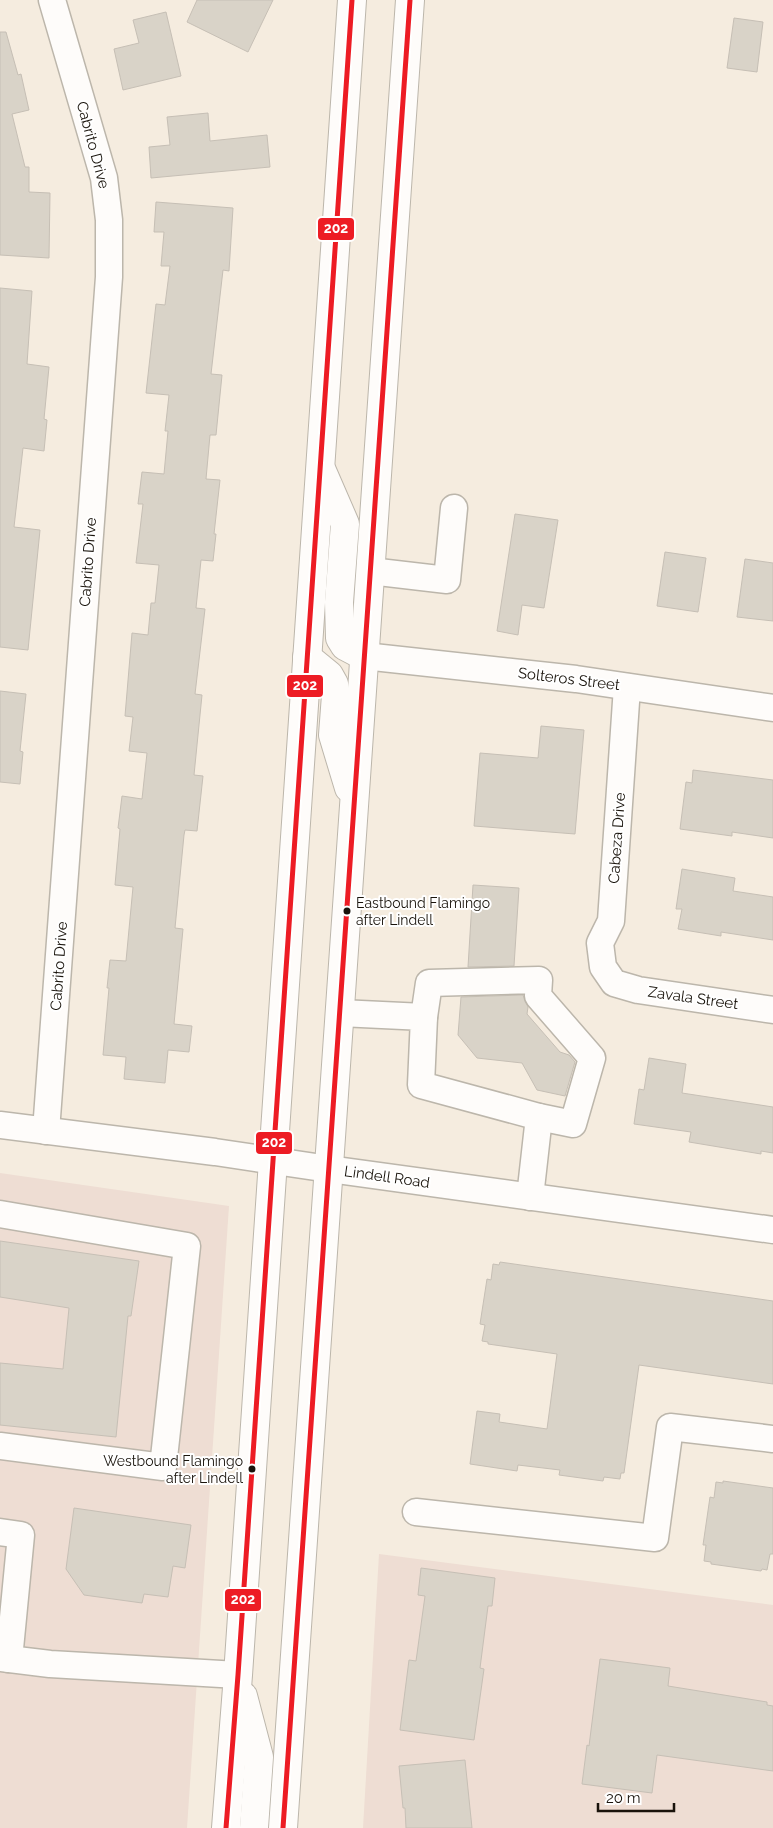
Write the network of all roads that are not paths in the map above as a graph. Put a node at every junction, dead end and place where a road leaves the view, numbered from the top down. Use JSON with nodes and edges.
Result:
{"nodes":[{"id":1,"x":52,"y":0,"type":"edge"},
{"id":2,"x":352,"y":0,"type":"edge"},
{"id":3,"x":410,"y":0,"type":"edge"},
{"id":4,"x":320,"y":467,"type":"junction"},
{"id":5,"x":454,"y":508,"type":"dead end"},
{"id":6,"x":370,"y":571,"type":"junction"},
{"id":7,"x":364,"y":656,"type":"junction"},
{"id":8,"x":307,"y":657,"type":"junction"},
{"id":9,"x":627,"y":687,"type":"junction"},
{"id":10,"x":773,"y":708,"type":"edge"},
{"id":11,"x":354,"y":804,"type":"junction"},
{"id":12,"x":614,"y":982,"type":"joint"},
{"id":13,"x":773,"y":1010,"type":"edge"},
{"id":14,"x":340,"y":1013,"type":"junction"},
{"id":15,"x":424,"y":1017,"type":"junction"},
{"id":16,"x":539,"y":1116,"type":"junction"},
{"id":17,"x":0,"y":1125,"type":"edge"},
{"id":18,"x":46,"y":1131,"type":"junction"},
{"id":19,"x":272,"y":1161,"type":"junction"},
{"id":20,"x":329,"y":1169,"type":"junction"},
{"id":21,"x":530,"y":1197,"type":"junction"},
{"id":22,"x":0,"y":1214,"type":"edge"},
{"id":23,"x":773,"y":1230,"type":"edge"},
{"id":24,"x":773,"y":1439,"type":"edge"},
{"id":25,"x":0,"y":1446,"type":"edge"},
{"id":26,"x":416,"y":1512,"type":"dead end"},
{"id":27,"x":0,"y":1532,"type":"edge"},
{"id":28,"x":5,"y":1659,"type":"edge"},
{"id":29,"x":238,"y":1675,"type":"junction"},
{"id":30,"x":226,"y":1828,"type":"edge"},
{"id":31,"x":254,"y":1828,"type":"edge"},
{"id":32,"x":283,"y":1828,"type":"edge"}],
"edges":[{"from":1,"to":18,"type":"street","name":"Cabrito Drive"},
{"from":2,"to":4,"type":"main road"},
{"from":3,"to":6,"type":"main road"},
{"from":4,"to":7,"type":"main road"},
{"from":4,"to":8,"type":"main road"},
{"from":5,"to":6,"type":"street"},
{"from":6,"to":7,"type":"main road"},
{"from":7,"to":9,"type":"street","name":"Solteros Street"},
{"from":7,"to":11,"type":"main road"},
{"from":8,"to":11,"type":"main road"},
{"from":8,"to":19,"type":"main road"},
{"from":9,"to":10,"type":"street","name":"Solteros Street"},
{"from":9,"to":12,"type":"street","name":"Cabeza Drive"},
{"from":11,"to":14,"type":"main road"},
{"from":12,"to":13,"type":"street","name":"Zavala Street"},
{"from":14,"to":15,"type":"street"},
{"from":14,"to":20,"type":"main road"},
{"from":15,"to":16,"type":"street"},
{"from":15,"to":16,"type":"street"},
{"from":16,"to":21,"type":"street"},
{"from":17,"to":18,"type":"street","name":"Lindell Road"},
{"from":18,"to":19,"type":"street","name":"Lindell Road"},
{"from":19,"to":20,"type":"street","name":"Lindell Road"},
{"from":19,"to":29,"type":"main road"},
{"from":20,"to":21,"type":"street","name":"Lindell Road"},
{"from":20,"to":32,"type":"main road"},
{"from":21,"to":23,"type":"street","name":"Lindell Road"},
{"from":22,"to":25,"type":"street"},
{"from":24,"to":26,"type":"street"},
{"from":27,"to":28,"type":"street"},
{"from":28,"to":29,"type":"street"},
{"from":29,"to":30,"type":"main road"},
{"from":29,"to":31,"type":"main road"}]}
